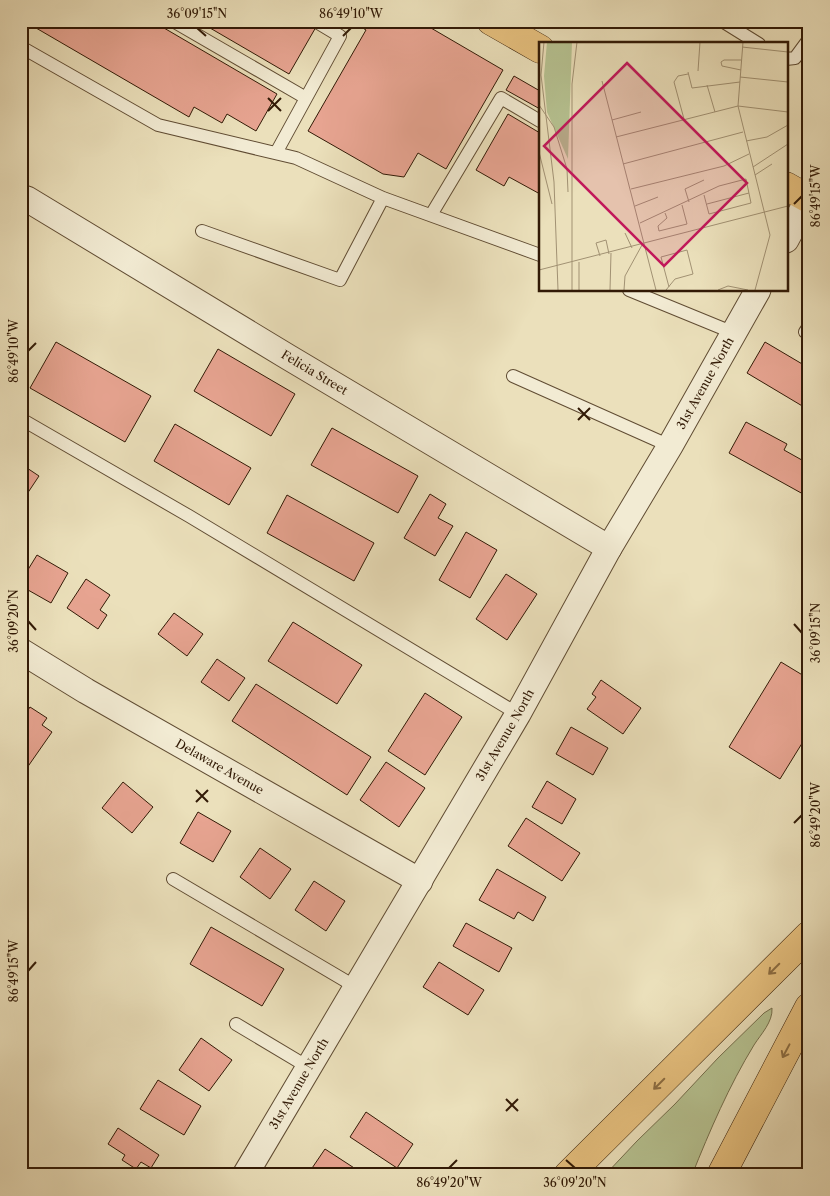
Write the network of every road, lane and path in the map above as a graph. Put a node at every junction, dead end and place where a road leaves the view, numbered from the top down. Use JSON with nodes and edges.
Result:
{"nodes":[{"id":1,"x":172,"y":21,"type":"edge"},
{"id":2,"x":315,"y":21,"type":"edge"},
{"id":3,"x":491,"y":21,"type":"edge"},
{"id":4,"x":722,"y":21,"type":"edge"},
{"id":5,"x":809,"y":39,"type":"edge"},
{"id":6,"x":756,"y":42,"type":"edge"},
{"id":7,"x":21,"y":46,"type":"edge"},
{"id":8,"x":539,"y":48,"type":"edge"},
{"id":9,"x":788,"y":59,"type":"edge"},
{"id":10,"x":306,"y":98,"type":"junction"},
{"id":11,"x":539,"y":120,"type":"edge"},
{"id":12,"x":276,"y":153,"type":"junction"},
{"id":13,"x":788,"y":187,"type":"edge"},
{"id":14,"x":21,"y":196,"type":"edge"},
{"id":15,"x":383,"y":198,"type":"junction"},
{"id":16,"x":809,"y":198,"type":"edge"},
{"id":17,"x":431,"y":215,"type":"junction"},
{"id":18,"x":202,"y":232,"type":"dead end"},
{"id":19,"x":788,"y":236,"type":"edge"},
{"id":20,"x":539,"y":254,"type":"edge"},
{"id":21,"x":631,"y":291,"type":"edge"},
{"id":22,"x":757,"y":291,"type":"edge"},
{"id":23,"x":734,"y":333,"type":"junction"},
{"id":24,"x":513,"y":376,"type":"dead end"},
{"id":25,"x":21,"y":419,"type":"edge"},
{"id":26,"x":670,"y":446,"type":"junction"},
{"id":27,"x":609,"y":548,"type":"junction"},
{"id":28,"x":21,"y":651,"type":"edge"},
{"id":29,"x":518,"y":714,"type":"junction"},
{"id":30,"x":173,"y":879,"type":"dead end"},
{"id":31,"x":420,"y":881,"type":"junction"},
{"id":32,"x":809,"y":935,"type":"edge"},
{"id":33,"x":356,"y":987,"type":"junction"},
{"id":34,"x":809,"y":1007,"type":"edge"},
{"id":35,"x":236,"y":1024,"type":"dead end"},
{"id":36,"x":308,"y":1067,"type":"junction"},
{"id":37,"x":245,"y":1175,"type":"edge"},
{"id":38,"x":568,"y":1175,"type":"edge"},
{"id":39,"x":721,"y":1175,"type":"edge"}],
"edges":[{"from":1,"to":10,"type":"lane"},
{"from":2,"to":10,"type":"lane"},
{"from":3,"to":8,"type":"main road"},
{"from":4,"to":6,"type":"lane"},
{"from":5,"to":9,"type":"lane"},
{"from":7,"to":12,"type":"lane"},
{"from":10,"to":12,"type":"lane"},
{"from":11,"to":17,"type":"lane"},
{"from":12,"to":15,"type":"lane"},
{"from":13,"to":16,"type":"main road"},
{"from":14,"to":27,"type":"street","name":"Felicia Street"},
{"from":15,"to":17,"type":"lane"},
{"from":15,"to":18,"type":"lane"},
{"from":16,"to":19,"type":"street"},
{"from":17,"to":20,"type":"lane"},
{"from":21,"to":23,"type":"lane"},
{"from":22,"to":23,"type":"street","name":"31st Avenue North"},
{"from":23,"to":26,"type":"street","name":"31st Avenue North"},
{"from":24,"to":26,"type":"lane"},
{"from":25,"to":29,"type":"lane"},
{"from":26,"to":27,"type":"street","name":"31st Avenue North"},
{"from":27,"to":29,"type":"street","name":"31st Avenue North"},
{"from":28,"to":31,"type":"street","name":"Delaware Avenue"},
{"from":29,"to":31,"type":"street","name":"31st Avenue North"},
{"from":30,"to":33,"type":"lane"},
{"from":31,"to":33,"type":"street","name":"31st Avenue North"},
{"from":32,"to":38,"type":"main road","one_way":true},
{"from":33,"to":36,"type":"street","name":"31st Avenue North"},
{"from":34,"to":39,"type":"main road","one_way":true},
{"from":35,"to":36,"type":"lane"},
{"from":36,"to":37,"type":"street","name":"31st Avenue North"}]}
